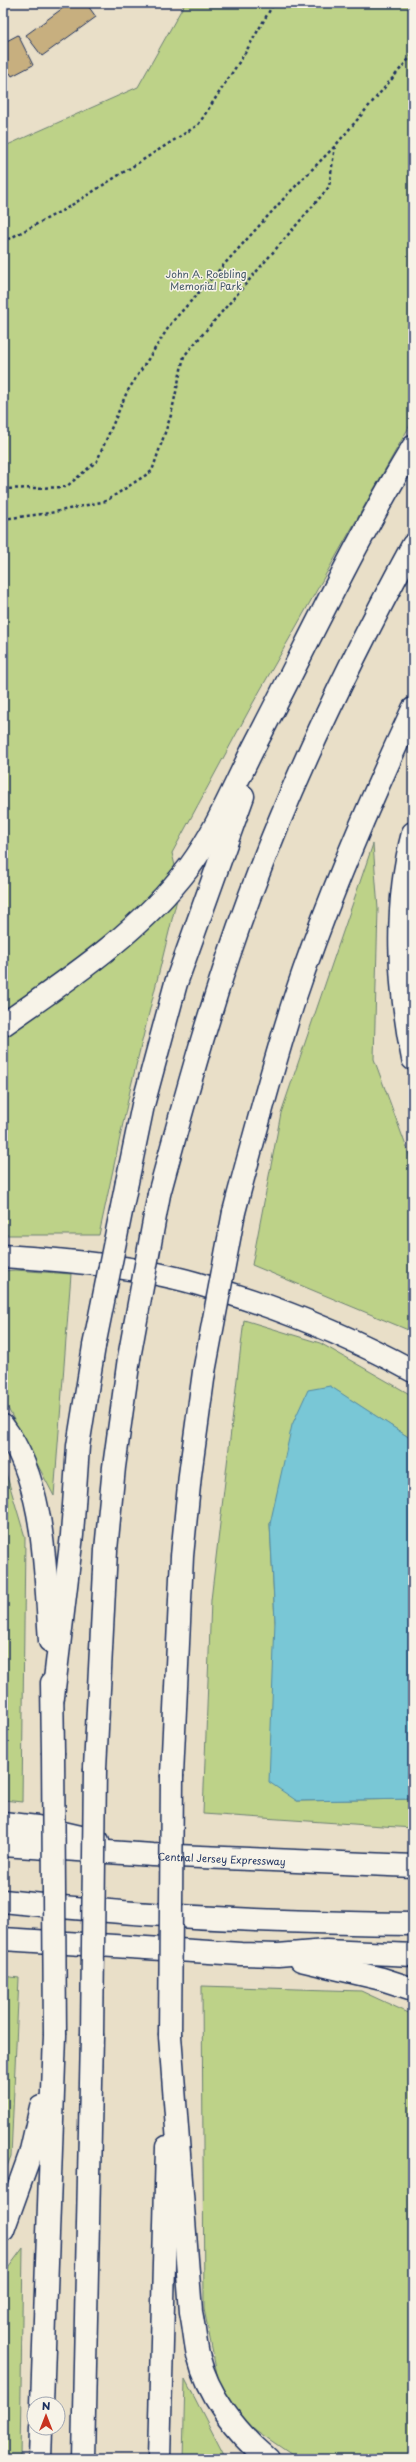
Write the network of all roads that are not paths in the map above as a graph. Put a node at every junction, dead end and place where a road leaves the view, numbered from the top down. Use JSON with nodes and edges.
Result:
{"nodes":[{"id":1,"x":413,"y":447,"type":"edge"},
{"id":2,"x":413,"y":545,"type":"edge"},
{"id":3,"x":280,"y":695,"type":"junction"},
{"id":4,"x":413,"y":710,"type":"edge"},
{"id":5,"x":413,"y":833,"type":"edge"},
{"id":6,"x":3,"y":1025,"type":"edge"},
{"id":7,"x":413,"y":1059,"type":"edge"},
{"id":8,"x":3,"y":1256,"type":"edge"},
{"id":9,"x":413,"y":1371,"type":"edge"},
{"id":10,"x":3,"y":1426,"type":"edge"},
{"id":11,"x":53,"y":1697,"type":"junction"},
{"id":12,"x":3,"y":1823,"type":"edge"},
{"id":13,"x":3,"y":1845,"type":"edge"},
{"id":14,"x":153,"y":1855,"type":"junction"},
{"id":15,"x":413,"y":1866,"type":"edge"},
{"id":16,"x":3,"y":1901,"type":"edge"},
{"id":17,"x":413,"y":1924,"type":"edge"},
{"id":18,"x":3,"y":1939,"type":"edge"},
{"id":19,"x":3,"y":1942,"type":"edge"},
{"id":20,"x":29,"y":1942,"type":"junction"},
{"id":21,"x":278,"y":1955,"type":"junction"},
{"id":22,"x":413,"y":1955,"type":"edge"},
{"id":23,"x":413,"y":1989,"type":"edge"},
{"id":24,"x":55,"y":2035,"type":"junction"},
{"id":25,"x":170,"y":2036,"type":"junction"},
{"id":26,"x":3,"y":2230,"type":"edge"},
{"id":27,"x":42,"y":2396,"type":"edge"},
{"id":28,"x":41,"y":2436,"type":"edge"},
{"id":29,"x":40,"y":2459,"type":"edge"},
{"id":30,"x":83,"y":2459,"type":"edge"},
{"id":31,"x":159,"y":2459,"type":"edge"},
{"id":32,"x":268,"y":2459,"type":"edge"}],
"edges":[{"from":1,"to":3,"type":"highway"},
{"from":2,"to":30,"type":"highway","bridge":true},
{"from":3,"to":6,"type":"highway"},
{"from":3,"to":11,"type":"highway","bridge":true},
{"from":4,"to":25,"type":"highway","bridge":true},
{"from":5,"to":7,"type":"highway"},
{"from":8,"to":9,"type":"highway"},
{"from":10,"to":11,"type":"highway"},
{"from":11,"to":24,"type":"highway","bridge":true},
{"from":12,"to":14,"type":"highway"},
{"from":13,"to":14,"type":"highway","name":"Central Jersey Expressway"},
{"from":14,"to":15,"type":"highway","name":"Central Jersey Expressway"},
{"from":16,"to":17,"type":"highway"},
{"from":18,"to":20,"type":"highway"},
{"from":19,"to":20,"type":"highway"},
{"from":20,"to":21,"type":"highway"},
{"from":21,"to":22,"type":"highway"},
{"from":21,"to":23,"type":"highway"},
{"from":24,"to":26,"type":"highway"},
{"from":24,"to":27,"type":"highway"},
{"from":25,"to":31,"type":"highway"},
{"from":25,"to":32,"type":"highway"},
{"from":28,"to":29,"type":"highway"}]}
